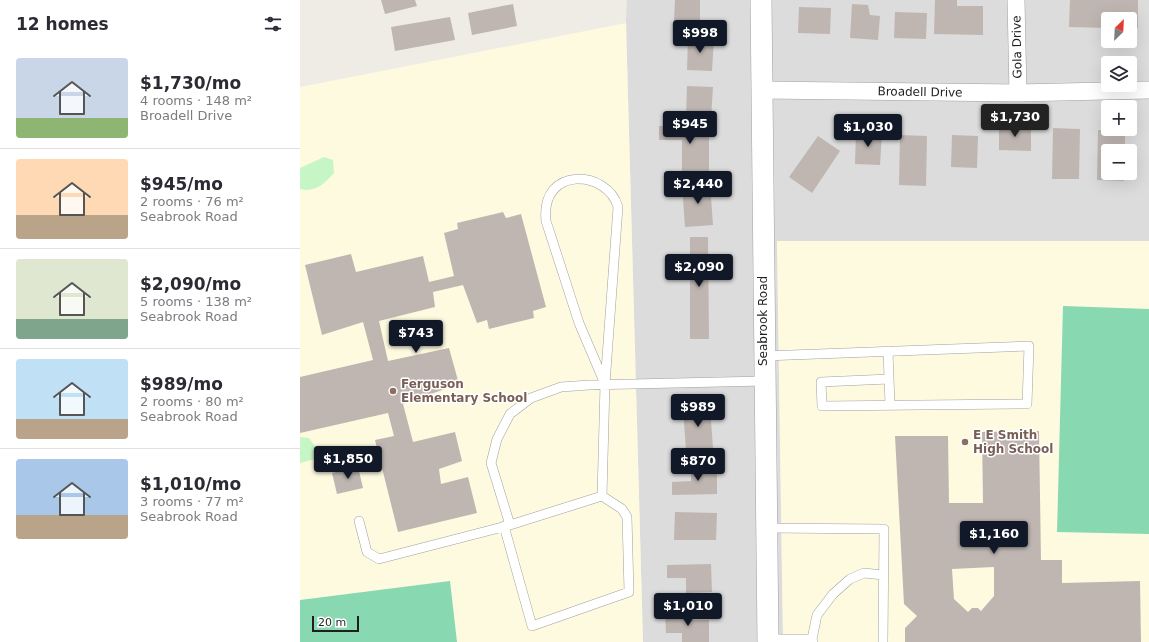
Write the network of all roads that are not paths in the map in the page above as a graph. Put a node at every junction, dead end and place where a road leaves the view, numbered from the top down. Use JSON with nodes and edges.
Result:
{"nodes":[{"id":1,"x":761,"y":0,"type":"edge"},
{"id":2,"x":1016,"y":0,"type":"edge"},
{"id":3,"x":762,"y":90,"type":"junction"},
{"id":4,"x":1149,"y":90,"type":"edge"},
{"id":5,"x":1018,"y":93,"type":"junction"},
{"id":6,"x":888,"y":352,"type":"junction"},
{"id":7,"x":764,"y":356,"type":"junction"},
{"id":8,"x":889,"y":379,"type":"junction"},
{"id":9,"x":764,"y":381,"type":"junction"},
{"id":10,"x":605,"y":384,"type":"junction"},
{"id":11,"x":890,"y":405,"type":"junction"},
{"id":12,"x":602,"y":496,"type":"junction"},
{"id":13,"x":359,"y":521,"type":"dead end"},
{"id":14,"x":507,"y":525,"type":"junction"},
{"id":15,"x":766,"y":528,"type":"junction"},
{"id":16,"x":883,"y":575,"type":"junction"},
{"id":17,"x":813,"y":640,"type":"edge"},
{"id":18,"x":768,"y":641,"type":"edge"},
{"id":19,"x":884,"y":642,"type":"edge"}],
"edges":[{"from":1,"to":3,"type":"street","name":"Seabrook Road"},
{"from":2,"to":5,"type":"street","name":"Gola Drive"},
{"from":3,"to":5,"type":"street","name":"Broadell Drive"},
{"from":3,"to":7,"type":"street","name":"Seabrook Road"},
{"from":4,"to":5,"type":"street","name":"Broadell Drive"},
{"from":6,"to":7,"type":"lane"},
{"from":6,"to":8,"type":"lane"},
{"from":6,"to":11,"type":"lane"},
{"from":7,"to":9,"type":"street","name":"Seabrook Road"},
{"from":8,"to":11,"type":"lane"},
{"from":8,"to":11,"type":"lane"},
{"from":9,"to":10,"type":"lane"},
{"from":9,"to":15,"type":"street","name":"Seabrook Road"},
{"from":10,"to":10,"type":"lane"},
{"from":10,"to":12,"type":"lane"},
{"from":10,"to":14,"type":"lane"},
{"from":12,"to":14,"type":"lane"},
{"from":12,"to":14,"type":"lane"},
{"from":13,"to":14,"type":"lane"},
{"from":15,"to":16,"type":"lane"},
{"from":15,"to":18,"type":"street","name":"Seabrook Road"},
{"from":16,"to":17,"type":"lane"},
{"from":16,"to":19,"type":"lane"},
{"from":17,"to":18,"type":"lane"}]}
